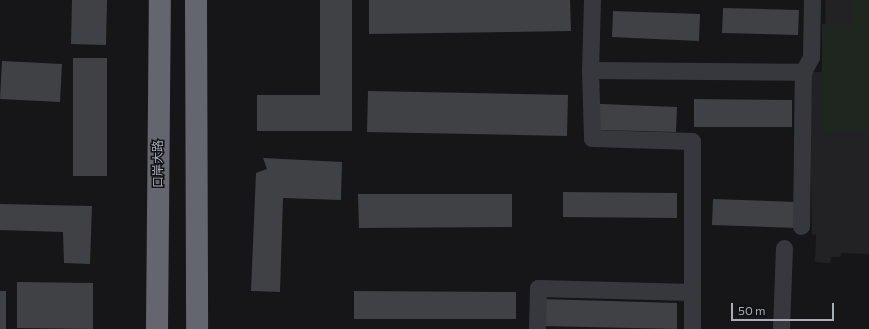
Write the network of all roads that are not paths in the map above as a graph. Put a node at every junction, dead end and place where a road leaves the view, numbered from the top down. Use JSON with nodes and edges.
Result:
{"nodes":[{"id":1,"x":160,"y":0,"type":"edge"},
{"id":2,"x":196,"y":0,"type":"edge"},
{"id":3,"x":592,"y":0,"type":"edge"},
{"id":4,"x":812,"y":0,"type":"edge"},
{"id":5,"x":590,"y":70,"type":"junction"},
{"id":6,"x":803,"y":72,"type":"junction"},
{"id":7,"x":801,"y":226,"type":"dead end"},
{"id":8,"x":784,"y":248,"type":"dead end"},
{"id":9,"x":692,"y":292,"type":"junction"},
{"id":10,"x":157,"y":329,"type":"edge"},
{"id":11,"x":197,"y":329,"type":"edge"},
{"id":12,"x":537,"y":329,"type":"edge"},
{"id":13,"x":692,"y":329,"type":"edge"},
{"id":14,"x":781,"y":329,"type":"edge"}],
"edges":[{"from":1,"to":10,"type":"highway","name":"口岸大路"},
{"from":2,"to":11,"type":"highway"},
{"from":3,"to":5,"type":"street"},
{"from":4,"to":6,"type":"street"},
{"from":5,"to":6,"type":"street"},
{"from":5,"to":9,"type":"street"},
{"from":6,"to":7,"type":"street"},
{"from":8,"to":14,"type":"street"},
{"from":9,"to":12,"type":"street"},
{"from":9,"to":13,"type":"street"}]}
